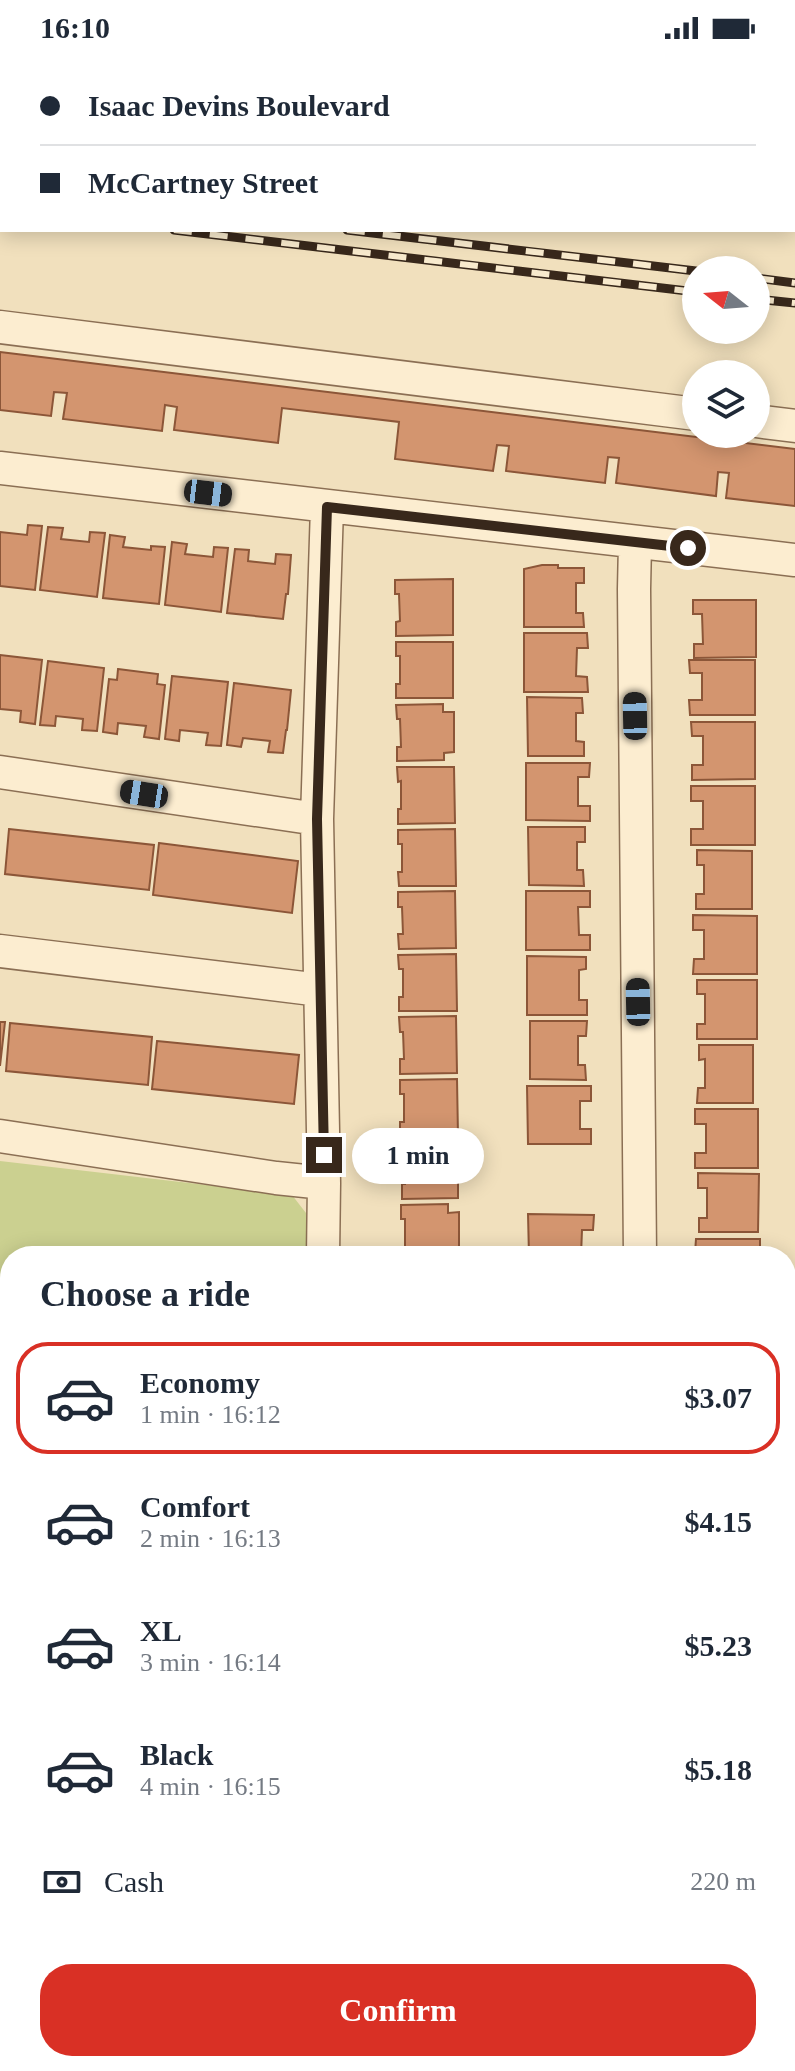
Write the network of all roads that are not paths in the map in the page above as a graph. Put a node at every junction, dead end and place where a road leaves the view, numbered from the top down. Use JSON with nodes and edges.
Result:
{"nodes":[{"id":1,"x":0,"y":327,"type":"edge"},
{"id":2,"x":682,"y":412,"type":"edge"},
{"id":3,"x":770,"y":423,"type":"edge"},
{"id":4,"x":795,"y":426,"type":"edge"},
{"id":5,"x":0,"y":468,"type":"edge"},
{"id":6,"x":327,"y":507,"type":"junction"},
{"id":7,"x":635,"y":543,"type":"junction"},
{"id":8,"x":795,"y":560,"type":"edge"},
{"id":9,"x":0,"y":772,"type":"edge"},
{"id":10,"x":317,"y":819,"type":"junction"},
{"id":11,"x":0,"y":951,"type":"edge"},
{"id":12,"x":320,"y":990,"type":"junction"},
{"id":13,"x":0,"y":1136,"type":"edge"},
{"id":14,"x":324,"y":1183,"type":"junction"},
{"id":15,"x":323,"y":1246,"type":"edge"},
{"id":16,"x":640,"y":1246,"type":"edge"}],
"edges":[{"from":1,"to":2,"type":"street"},
{"from":3,"to":4,"type":"street"},
{"from":5,"to":6,"type":"street"},
{"from":6,"to":7,"type":"street"},
{"from":6,"to":10,"type":"street"},
{"from":7,"to":8,"type":"street"},
{"from":7,"to":16,"type":"street"},
{"from":9,"to":10,"type":"street"},
{"from":10,"to":12,"type":"street"},
{"from":11,"to":12,"type":"street"},
{"from":12,"to":14,"type":"street"},
{"from":13,"to":14,"type":"street"},
{"from":14,"to":15,"type":"street"}]}
